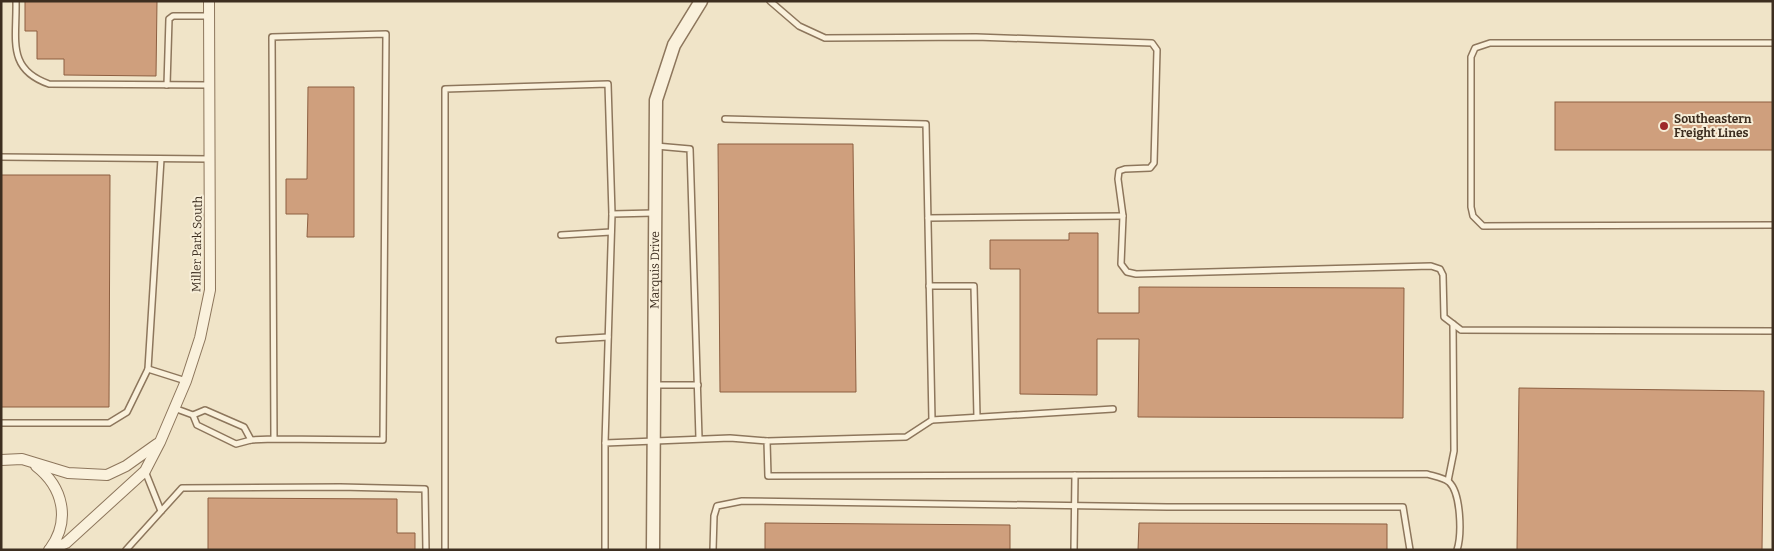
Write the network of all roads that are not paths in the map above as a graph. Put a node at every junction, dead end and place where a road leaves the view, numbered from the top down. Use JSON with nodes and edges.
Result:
{"nodes":[{"id":1,"x":16,"y":1,"type":"edge"},
{"id":2,"x":209,"y":1,"type":"edge"},
{"id":3,"x":701,"y":1,"type":"edge"},
{"id":4,"x":770,"y":1,"type":"edge"},
{"id":5,"x":210,"y":16,"type":"junction"},
{"id":6,"x":1773,"y":43,"type":"edge"},
{"id":7,"x":167,"y":85,"type":"junction"},
{"id":8,"x":210,"y":85,"type":"junction"},
{"id":9,"x":725,"y":120,"type":"dead end"},
{"id":10,"x":655,"y":146,"type":"junction"},
{"id":11,"x":1,"y":157,"type":"edge"},
{"id":12,"x":161,"y":159,"type":"junction"},
{"id":13,"x":210,"y":159,"type":"junction"},
{"id":14,"x":655,"y":213,"type":"junction"},
{"id":15,"x":612,"y":214,"type":"junction"},
{"id":16,"x":1123,"y":216,"type":"junction"},
{"id":17,"x":928,"y":218,"type":"junction"},
{"id":18,"x":1773,"y":225,"type":"edge"},
{"id":19,"x":611,"y":232,"type":"junction"},
{"id":20,"x":561,"y":235,"type":"dead end"},
{"id":21,"x":929,"y":286,"type":"junction"},
{"id":22,"x":1453,"y":324,"type":"junction"},
{"id":23,"x":1773,"y":331,"type":"edge"},
{"id":24,"x":608,"y":337,"type":"junction"},
{"id":25,"x":559,"y":340,"type":"dead end"},
{"id":26,"x":148,"y":370,"type":"junction"},
{"id":27,"x":186,"y":381,"type":"junction"},
{"id":28,"x":653,"y":385,"type":"junction"},
{"id":29,"x":698,"y":385,"type":"junction"},
{"id":30,"x":174,"y":408,"type":"junction"},
{"id":31,"x":1113,"y":408,"type":"dead end"},
{"id":32,"x":194,"y":415,"type":"junction"},
{"id":33,"x":977,"y":417,"type":"junction"},
{"id":34,"x":932,"y":420,"type":"junction"},
{"id":35,"x":1,"y":423,"type":"edge"},
{"id":36,"x":700,"y":438,"type":"junction"},
{"id":37,"x":274,"y":439,"type":"junction"},
{"id":38,"x":251,"y":440,"type":"junction"},
{"id":39,"x":652,"y":440,"type":"junction"},
{"id":40,"x":767,"y":441,"type":"junction"},
{"id":41,"x":160,"y":442,"type":"junction"},
{"id":42,"x":606,"y":443,"type":"junction"},
{"id":43,"x":1,"y":460,"type":"edge"},
{"id":44,"x":33,"y":464,"type":"junction"},
{"id":45,"x":145,"y":471,"type":"junction"},
{"id":46,"x":1075,"y":475,"type":"junction"},
{"id":47,"x":1448,"y":481,"type":"junction"},
{"id":48,"x":1074,"y":505,"type":"junction"},
{"id":49,"x":161,"y":511,"type":"junction"},
{"id":50,"x":132,"y":543,"type":"junction"},
{"id":51,"x":49,"y":550,"type":"edge"},
{"id":52,"x":126,"y":550,"type":"edge"},
{"id":53,"x":132,"y":550,"type":"edge"},
{"id":54,"x":426,"y":550,"type":"edge"},
{"id":55,"x":446,"y":550,"type":"edge"},
{"id":56,"x":605,"y":550,"type":"edge"},
{"id":57,"x":653,"y":550,"type":"edge"},
{"id":58,"x":713,"y":550,"type":"edge"},
{"id":59,"x":1074,"y":550,"type":"edge"},
{"id":60,"x":1410,"y":550,"type":"edge"},
{"id":61,"x":1458,"y":550,"type":"edge"}],
"edges":[{"from":1,"to":7,"type":"lane"},
{"from":2,"to":5,"type":"street","name":"Miller Park South"},
{"from":3,"to":10,"type":"street","name":"Marquis Drive"},
{"from":4,"to":16,"type":"lane"},
{"from":5,"to":7,"type":"lane"},
{"from":5,"to":8,"type":"street","name":"Miller Park South"},
{"from":6,"to":18,"type":"lane"},
{"from":7,"to":8,"type":"lane"},
{"from":8,"to":13,"type":"street","name":"Miller Park South"},
{"from":9,"to":17,"type":"lane"},
{"from":10,"to":14,"type":"street","name":"Marquis Drive"},
{"from":10,"to":29,"type":"lane"},
{"from":11,"to":12,"type":"lane"},
{"from":12,"to":13,"type":"lane"},
{"from":12,"to":26,"type":"lane"},
{"from":13,"to":27,"type":"street","name":"Miller Park South"},
{"from":14,"to":15,"type":"lane"},
{"from":14,"to":28,"type":"street","name":"Marquis Drive"},
{"from":15,"to":19,"type":"lane"},
{"from":15,"to":55,"type":"lane"},
{"from":16,"to":17,"type":"lane"},
{"from":16,"to":22,"type":"lane"},
{"from":17,"to":21,"type":"lane"},
{"from":19,"to":20,"type":"lane"},
{"from":19,"to":24,"type":"lane"},
{"from":21,"to":33,"type":"lane"},
{"from":21,"to":34,"type":"lane"},
{"from":22,"to":23,"type":"lane"},
{"from":22,"to":47,"type":"lane"},
{"from":24,"to":25,"type":"lane"},
{"from":24,"to":42,"type":"lane"},
{"from":26,"to":27,"type":"lane"},
{"from":26,"to":35,"type":"lane"},
{"from":27,"to":30,"type":"street","name":"Miller Park South"},
{"from":28,"to":29,"type":"lane"},
{"from":28,"to":39,"type":"street","name":"Marquis Drive"},
{"from":29,"to":36,"type":"lane"},
{"from":30,"to":32,"type":"lane"},
{"from":30,"to":41,"type":"street","name":"Miller Park South"},
{"from":31,"to":33,"type":"lane"},
{"from":32,"to":38,"type":"lane"},
{"from":32,"to":38,"type":"lane"},
{"from":33,"to":34,"type":"lane"},
{"from":34,"to":40,"type":"lane"},
{"from":36,"to":39,"type":"lane"},
{"from":36,"to":40,"type":"lane"},
{"from":37,"to":37,"type":"lane"},
{"from":37,"to":38,"type":"lane"},
{"from":39,"to":42,"type":"lane"},
{"from":39,"to":57,"type":"street","name":"Marquis Drive"},
{"from":40,"to":46,"type":"lane"},
{"from":41,"to":44,"type":"street"},
{"from":41,"to":45,"type":"street","name":"Miller Park South"},
{"from":42,"to":56,"type":"lane"},
{"from":43,"to":44,"type":"street"},
{"from":44,"to":51,"type":"street"},
{"from":45,"to":49,"type":"lane"},
{"from":45,"to":51,"type":"street","name":"Miller Park South"},
{"from":46,"to":47,"type":"lane"},
{"from":46,"to":48,"type":"lane"},
{"from":47,"to":61,"type":"lane"},
{"from":48,"to":58,"type":"lane"},
{"from":48,"to":59,"type":"lane"},
{"from":48,"to":60,"type":"lane"},
{"from":49,"to":50,"type":"lane"},
{"from":49,"to":54,"type":"lane"},
{"from":50,"to":52,"type":"lane"},
{"from":50,"to":53,"type":"lane"}]}
